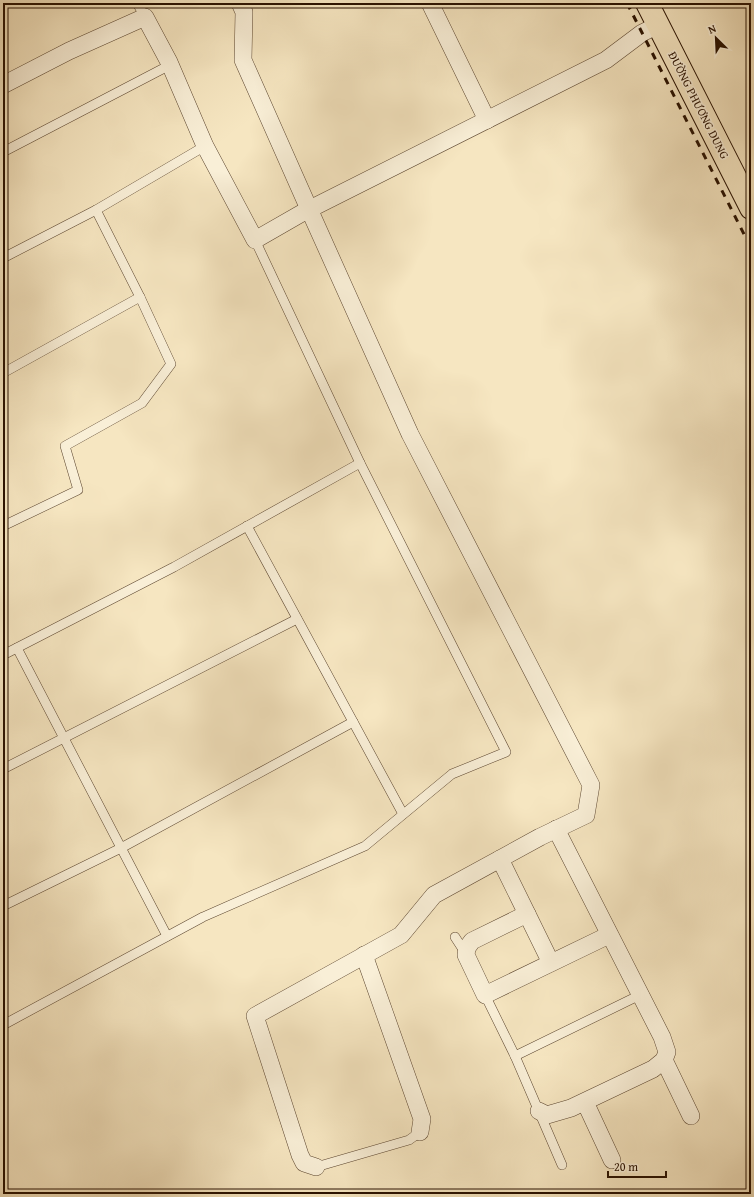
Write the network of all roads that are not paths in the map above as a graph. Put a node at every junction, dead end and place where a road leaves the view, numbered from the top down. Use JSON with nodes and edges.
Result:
{"nodes":[{"id":1,"x":240,"y":3,"type":"edge"},
{"id":2,"x":430,"y":3,"type":"edge"},
{"id":3,"x":647,"y":3,"type":"edge"},
{"id":4,"x":141,"y":10,"type":"edge"},
{"id":5,"x":658,"y":25,"type":"junction"},
{"id":6,"x":170,"y":65,"type":"junction"},
{"id":7,"x":3,"y":85,"type":"edge"},
{"id":8,"x":487,"y":120,"type":"junction"},
{"id":9,"x":206,"y":146,"type":"junction"},
{"id":10,"x":3,"y":152,"type":"edge"},
{"id":11,"x":751,"y":208,"type":"edge"},
{"id":12,"x":309,"y":209,"type":"junction"},
{"id":13,"x":96,"y":210,"type":"junction"},
{"id":14,"x":255,"y":240,"type":"junction"},
{"id":15,"x":3,"y":258,"type":"edge"},
{"id":16,"x":140,"y":297,"type":"junction"},
{"id":17,"x":3,"y":373,"type":"edge"},
{"id":18,"x":360,"y":463,"type":"junction"},
{"id":19,"x":3,"y":526,"type":"edge"},
{"id":20,"x":247,"y":526,"type":"junction"},
{"id":21,"x":297,"y":619,"type":"junction"},
{"id":22,"x":17,"y":648,"type":"junction"},
{"id":23,"x":3,"y":655,"type":"edge"},
{"id":24,"x":353,"y":722,"type":"junction"},
{"id":25,"x":64,"y":738,"type":"junction"},
{"id":26,"x":3,"y":769,"type":"edge"},
{"id":27,"x":403,"y":814,"type":"junction"},
{"id":28,"x":556,"y":830,"type":"junction"},
{"id":29,"x":121,"y":848,"type":"junction"},
{"id":30,"x":500,"y":859,"type":"junction"},
{"id":31,"x":3,"y":906,"type":"edge"},
{"id":32,"x":527,"y":914,"type":"junction"},
{"id":33,"x":609,"y":935,"type":"junction"},
{"id":34,"x":167,"y":936,"type":"junction"},
{"id":35,"x":455,"y":937,"type":"dead end"},
{"id":36,"x":364,"y":955,"type":"junction"},
{"id":37,"x":466,"y":955,"type":"junction"},
{"id":38,"x":551,"y":962,"type":"junction"},
{"id":39,"x":485,"y":994,"type":"junction"},
{"id":40,"x":640,"y":995,"type":"junction"},
{"id":41,"x":3,"y":1025,"type":"edge"},
{"id":42,"x":515,"y":1056,"type":"junction"},
{"id":43,"x":664,"y":1060,"type":"junction"},
{"id":44,"x":585,"y":1102,"type":"junction"},
{"id":45,"x":539,"y":1111,"type":"junction"},
{"id":46,"x":691,"y":1116,"type":"dead end"},
{"id":47,"x":420,"y":1132,"type":"joint"},
{"id":48,"x":612,"y":1160,"type":"dead end"},
{"id":49,"x":562,"y":1165,"type":"dead end"},
{"id":50,"x":316,"y":1167,"type":"joint"}],
"edges":[{"from":1,"to":12,"type":"street"},
{"from":2,"to":8,"type":"street"},
{"from":3,"to":5,"type":"highway","name":"ĐƯỜNG PHƯƠNG DUNG"},
{"from":4,"to":6,"type":"street"},
{"from":4,"to":7,"type":"street"},
{"from":5,"to":8,"type":"street"},
{"from":5,"to":11,"type":"highway","name":"ĐƯỜNG PHƯƠNG DUNG"},
{"from":6,"to":9,"type":"street"},
{"from":6,"to":10,"type":"lane"},
{"from":8,"to":12,"type":"street"},
{"from":9,"to":13,"type":"lane"},
{"from":9,"to":14,"type":"street"},
{"from":12,"to":14,"type":"street"},
{"from":12,"to":28,"type":"street"},
{"from":13,"to":15,"type":"lane"},
{"from":13,"to":16,"type":"lane"},
{"from":14,"to":18,"type":"lane"},
{"from":16,"to":17,"type":"lane"},
{"from":16,"to":19,"type":"lane"},
{"from":18,"to":20,"type":"lane"},
{"from":18,"to":27,"type":"lane"},
{"from":20,"to":21,"type":"lane"},
{"from":20,"to":22,"type":"lane"},
{"from":21,"to":24,"type":"lane"},
{"from":21,"to":25,"type":"lane"},
{"from":22,"to":23,"type":"lane"},
{"from":22,"to":25,"type":"lane"},
{"from":24,"to":27,"type":"lane"},
{"from":24,"to":29,"type":"lane"},
{"from":25,"to":26,"type":"lane"},
{"from":25,"to":29,"type":"lane"},
{"from":27,"to":34,"type":"lane"},
{"from":28,"to":30,"type":"street"},
{"from":28,"to":33,"type":"street"},
{"from":29,"to":31,"type":"lane"},
{"from":29,"to":34,"type":"lane"},
{"from":30,"to":32,"type":"street"},
{"from":30,"to":36,"type":"street"},
{"from":32,"to":37,"type":"street"},
{"from":32,"to":38,"type":"street"},
{"from":33,"to":38,"type":"street"},
{"from":33,"to":40,"type":"street"},
{"from":34,"to":41,"type":"lane"},
{"from":35,"to":37,"type":"lane"},
{"from":36,"to":47,"type":"street"},
{"from":36,"to":50,"type":"street"},
{"from":37,"to":39,"type":"street"},
{"from":38,"to":39,"type":"street"},
{"from":39,"to":42,"type":"lane"},
{"from":40,"to":42,"type":"lane"},
{"from":40,"to":43,"type":"street"},
{"from":42,"to":45,"type":"lane"},
{"from":43,"to":44,"type":"street"},
{"from":43,"to":46,"type":"street"},
{"from":44,"to":45,"type":"street"},
{"from":44,"to":48,"type":"street"},
{"from":45,"to":49,"type":"lane"},
{"from":47,"to":50,"type":"lane"}]}
